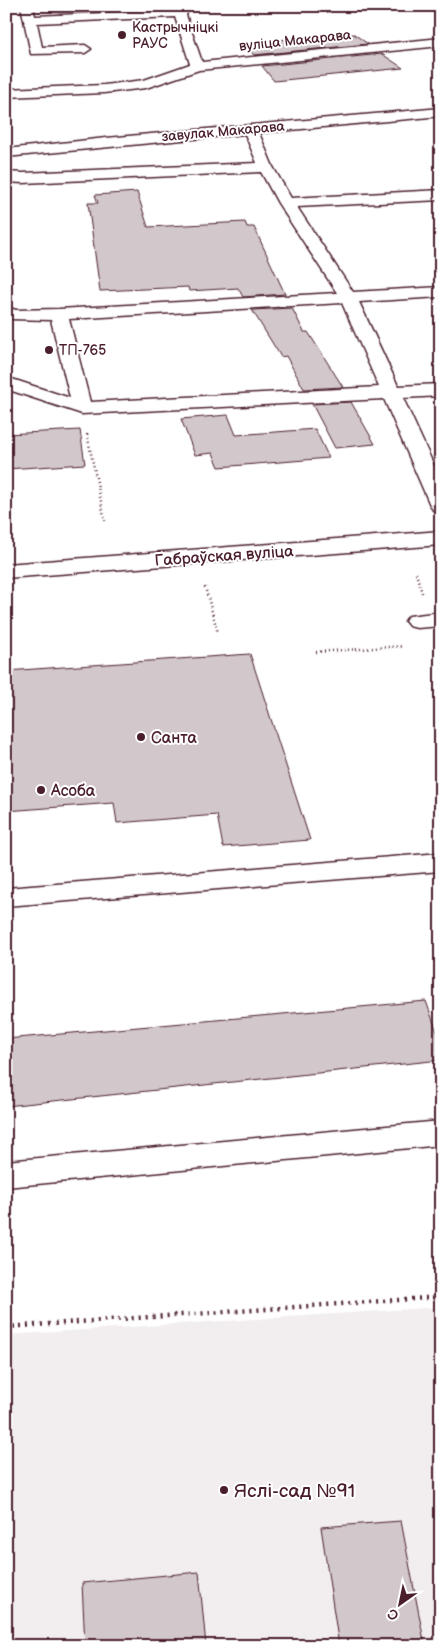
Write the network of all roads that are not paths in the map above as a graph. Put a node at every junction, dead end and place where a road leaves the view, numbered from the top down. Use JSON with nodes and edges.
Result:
{"nodes":[{"id":1,"x":27,"y":6,"type":"edge"},
{"id":2,"x":179,"y":10,"type":"edge"},
{"id":3,"x":29,"y":20,"type":"junction"},
{"id":4,"x":441,"y":42,"type":"edge"},
{"id":5,"x":85,"y":49,"type":"dead end"},
{"id":6,"x":197,"y":66,"type":"junction"},
{"id":7,"x":6,"y":93,"type":"edge"},
{"id":8,"x":441,"y":112,"type":"edge"},
{"id":9,"x":250,"y":129,"type":"junction"},
{"id":10,"x":6,"y":153,"type":"edge"},
{"id":11,"x":266,"y":167,"type":"junction"},
{"id":12,"x":6,"y":177,"type":"edge"},
{"id":13,"x":441,"y":195,"type":"edge"},
{"id":14,"x":286,"y":203,"type":"junction"},
{"id":15,"x":441,"y":292,"type":"edge"},
{"id":16,"x":348,"y":297,"type":"junction"},
{"id":17,"x":6,"y":312,"type":"edge"},
{"id":18,"x":59,"y":314,"type":"junction"},
{"id":19,"x":6,"y":383,"type":"edge"},
{"id":20,"x":441,"y":390,"type":"edge"},
{"id":21,"x":392,"y":394,"type":"junction"},
{"id":22,"x":82,"y":408,"type":"junction"},
{"id":23,"x":441,"y":505,"type":"edge"},
{"id":24,"x":441,"y":538,"type":"edge"},
{"id":25,"x":6,"y":571,"type":"edge"},
{"id":26,"x":441,"y":619,"type":"edge"},
{"id":27,"x":417,"y":621,"type":"dead end"},
{"id":28,"x":441,"y":862,"type":"edge"},
{"id":29,"x":6,"y":897,"type":"edge"},
{"id":30,"x":441,"y":1133,"type":"edge"},
{"id":31,"x":6,"y":1174,"type":"edge"}],
"edges":[{"from":1,"to":3,"type":"street"},
{"from":2,"to":3,"type":"street"},
{"from":2,"to":6,"type":"street"},
{"from":3,"to":5,"type":"street"},
{"from":4,"to":6,"type":"street","name":"вуліца Макарава"},
{"from":6,"to":7,"type":"street","name":"вуліца Макарава"},
{"from":8,"to":9,"type":"street","name":"завулак Макарава"},
{"from":9,"to":10,"type":"street","name":"завулак Макарава"},
{"from":9,"to":11,"type":"street"},
{"from":11,"to":12,"type":"street"},
{"from":11,"to":14,"type":"street"},
{"from":13,"to":14,"type":"street"},
{"from":14,"to":16,"type":"street"},
{"from":15,"to":16,"type":"street"},
{"from":16,"to":18,"type":"street"},
{"from":16,"to":21,"type":"street"},
{"from":17,"to":18,"type":"street"},
{"from":18,"to":22,"type":"street"},
{"from":19,"to":22,"type":"street"},
{"from":20,"to":21,"type":"street"},
{"from":21,"to":22,"type":"street"},
{"from":21,"to":23,"type":"street"},
{"from":24,"to":25,"type":"street","name":"Габраўская вуліца"},
{"from":26,"to":27,"type":"street"},
{"from":28,"to":29,"type":"street"},
{"from":30,"to":31,"type":"street"}]}
